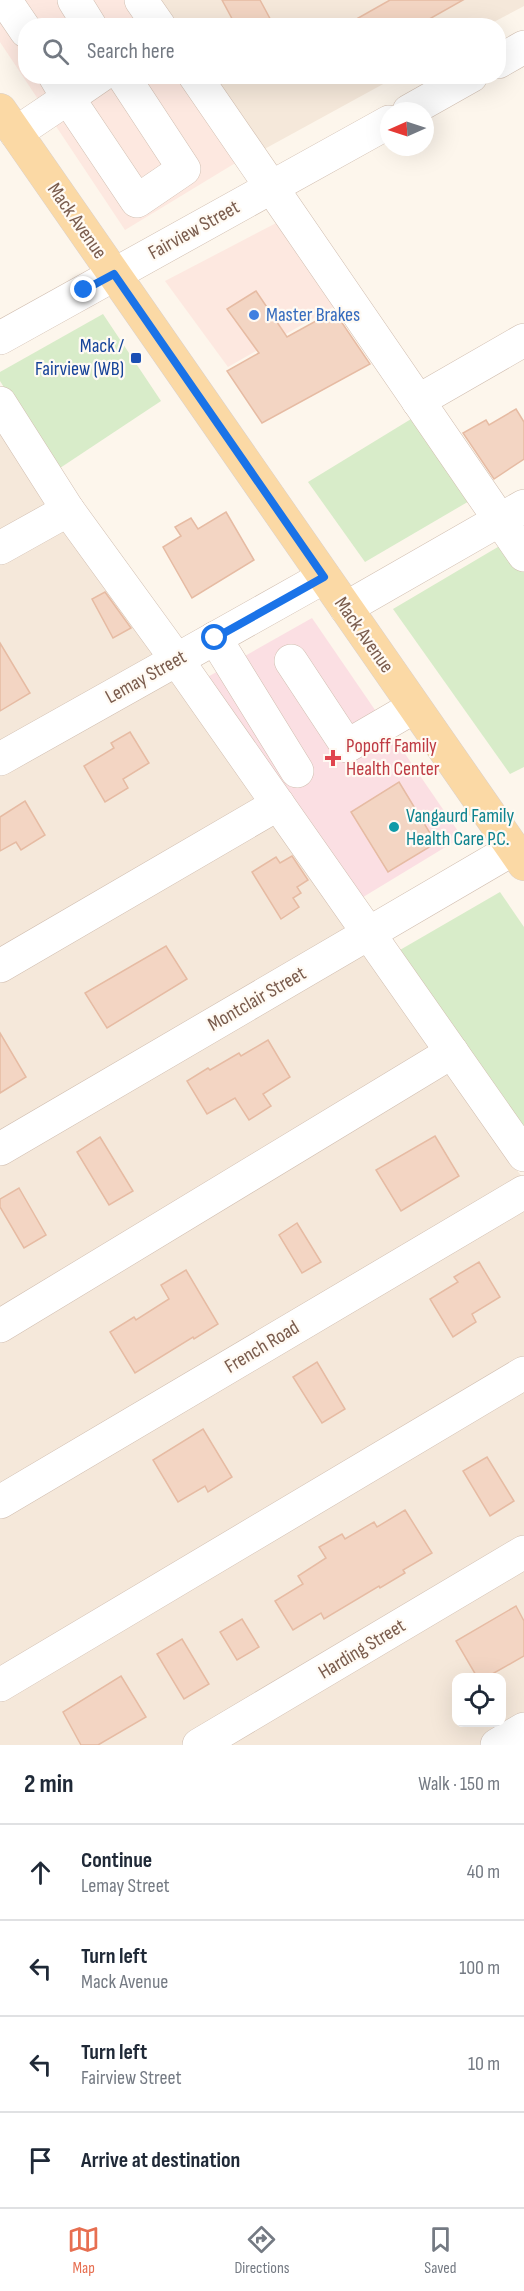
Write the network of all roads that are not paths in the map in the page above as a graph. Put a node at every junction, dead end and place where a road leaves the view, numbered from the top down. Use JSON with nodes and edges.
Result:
{"nodes":[{"id":1,"x":5,"y":0,"type":"edge"},
{"id":2,"x":74,"y":0,"type":"edge"},
{"id":3,"x":141,"y":0,"type":"edge"},
{"id":4,"x":85,"y":18,"type":"edge"},
{"id":5,"x":153,"y":18,"type":"edge"},
{"id":6,"x":18,"y":19,"type":"edge"},
{"id":7,"x":524,"y":47,"type":"edge"},
{"id":8,"x":506,"y":57,"type":"edge"},
{"id":9,"x":128,"y":84,"type":"edge"},
{"id":10,"x":201,"y":84,"type":"edge"},
{"id":11,"x":457,"y":84,"type":"edge"},
{"id":12,"x":61,"y":87,"type":"edge"},
{"id":13,"x":425,"y":102,"type":"edge"},
{"id":14,"x":8,"y":121,"type":"edge"},
{"id":15,"x":380,"y":127,"type":"edge"},
{"id":16,"x":273,"y":187,"type":"junction"},
{"id":17,"x":114,"y":274,"type":"junction"},
{"id":18,"x":0,"y":338,"type":"edge"},
{"id":19,"x":524,"y":340,"type":"edge"},
{"id":20,"x":418,"y":401,"type":"junction"},
{"id":21,"x":0,"y":403,"type":"edge"},
{"id":22,"x":68,"y":510,"type":"junction"},
{"id":23,"x":512,"y":513,"type":"edge"},
{"id":24,"x":0,"y":548,"type":"edge"},
{"id":25,"x":524,"y":555,"type":"edge"},
{"id":26,"x":324,"y":577,"type":"junction"},
{"id":27,"x":346,"y":608,"type":"junction"},
{"id":28,"x":215,"y":638,"type":"junction"},
{"id":29,"x":177,"y":660,"type":"junction"},
{"id":30,"x":291,"y":661,"type":"dead end"},
{"id":31,"x":414,"y":707,"type":"junction"},
{"id":32,"x":0,"y":759,"type":"edge"},
{"id":33,"x":297,"y":771,"type":"dead end"},
{"id":34,"x":278,"y":804,"type":"junction"},
{"id":35,"x":519,"y":856,"type":"edge"},
{"id":36,"x":368,"y":933,"type":"junction"},
{"id":37,"x":0,"y":966,"type":"edge"},
{"id":38,"x":452,"y":1052,"type":"junction"},
{"id":39,"x":0,"y":1149,"type":"edge"},
{"id":40,"x":524,"y":1155,"type":"edge"},
{"id":41,"x":524,"y":1192,"type":"edge"},
{"id":42,"x":0,"y":1326,"type":"edge"},
{"id":43,"x":524,"y":1373,"type":"edge"},
{"id":44,"x":0,"y":1502,"type":"edge"},
{"id":45,"x":524,"y":1552,"type":"edge"},
{"id":46,"x":0,"y":1685,"type":"edge"},
{"id":47,"x":524,"y":1729,"type":"edge"},
{"id":48,"x":199,"y":1745,"type":"edge"},
{"id":49,"x":497,"y":1745,"type":"edge"}],
"edges":[{"from":1,"to":6,"type":"street"},
{"from":2,"to":4,"type":"street"},
{"from":3,"to":5,"type":"street"},
{"from":7,"to":8,"type":"street"},
{"from":9,"to":12,"type":"street"},
{"from":10,"to":16,"type":"street"},
{"from":11,"to":13,"type":"street"},
{"from":12,"to":14,"type":"street"},
{"from":14,"to":17,"type":"main road","name":"Mack Avenue"},
{"from":15,"to":16,"type":"street","name":"Fairview Street"},
{"from":16,"to":17,"type":"street","name":"Fairview Street"},
{"from":16,"to":20,"type":"street"},
{"from":17,"to":18,"type":"street","name":"Fairview Street"},
{"from":17,"to":26,"type":"main road","name":"Mack Avenue"},
{"from":19,"to":20,"type":"street"},
{"from":20,"to":23,"type":"street"},
{"from":21,"to":22,"type":"street"},
{"from":22,"to":24,"type":"street"},
{"from":22,"to":29,"type":"street"},
{"from":23,"to":25,"type":"street"},
{"from":23,"to":27,"type":"street"},
{"from":26,"to":27,"type":"main road","name":"Mack Avenue"},
{"from":26,"to":28,"type":"street","name":"Lemay Street"},
{"from":27,"to":31,"type":"main road","name":"Mack Avenue"},
{"from":28,"to":29,"type":"street","name":"Lemay Street"},
{"from":28,"to":33,"type":"street"},
{"from":29,"to":32,"type":"street","name":"Lemay Street"},
{"from":29,"to":34,"type":"street"},
{"from":30,"to":31,"type":"street"},
{"from":31,"to":35,"type":"main road","name":"Mack Avenue"},
{"from":34,"to":36,"type":"street"},
{"from":34,"to":37,"type":"street"},
{"from":35,"to":36,"type":"street","name":"Montclair Street"},
{"from":36,"to":38,"type":"street"},
{"from":36,"to":39,"type":"street","name":"Montclair Street"},
{"from":38,"to":40,"type":"street"},
{"from":38,"to":42,"type":"street"},
{"from":41,"to":44,"type":"street","name":"French Road"},
{"from":43,"to":46,"type":"street"},
{"from":45,"to":48,"type":"street","name":"Harding Street"},
{"from":47,"to":49,"type":"street"}]}
